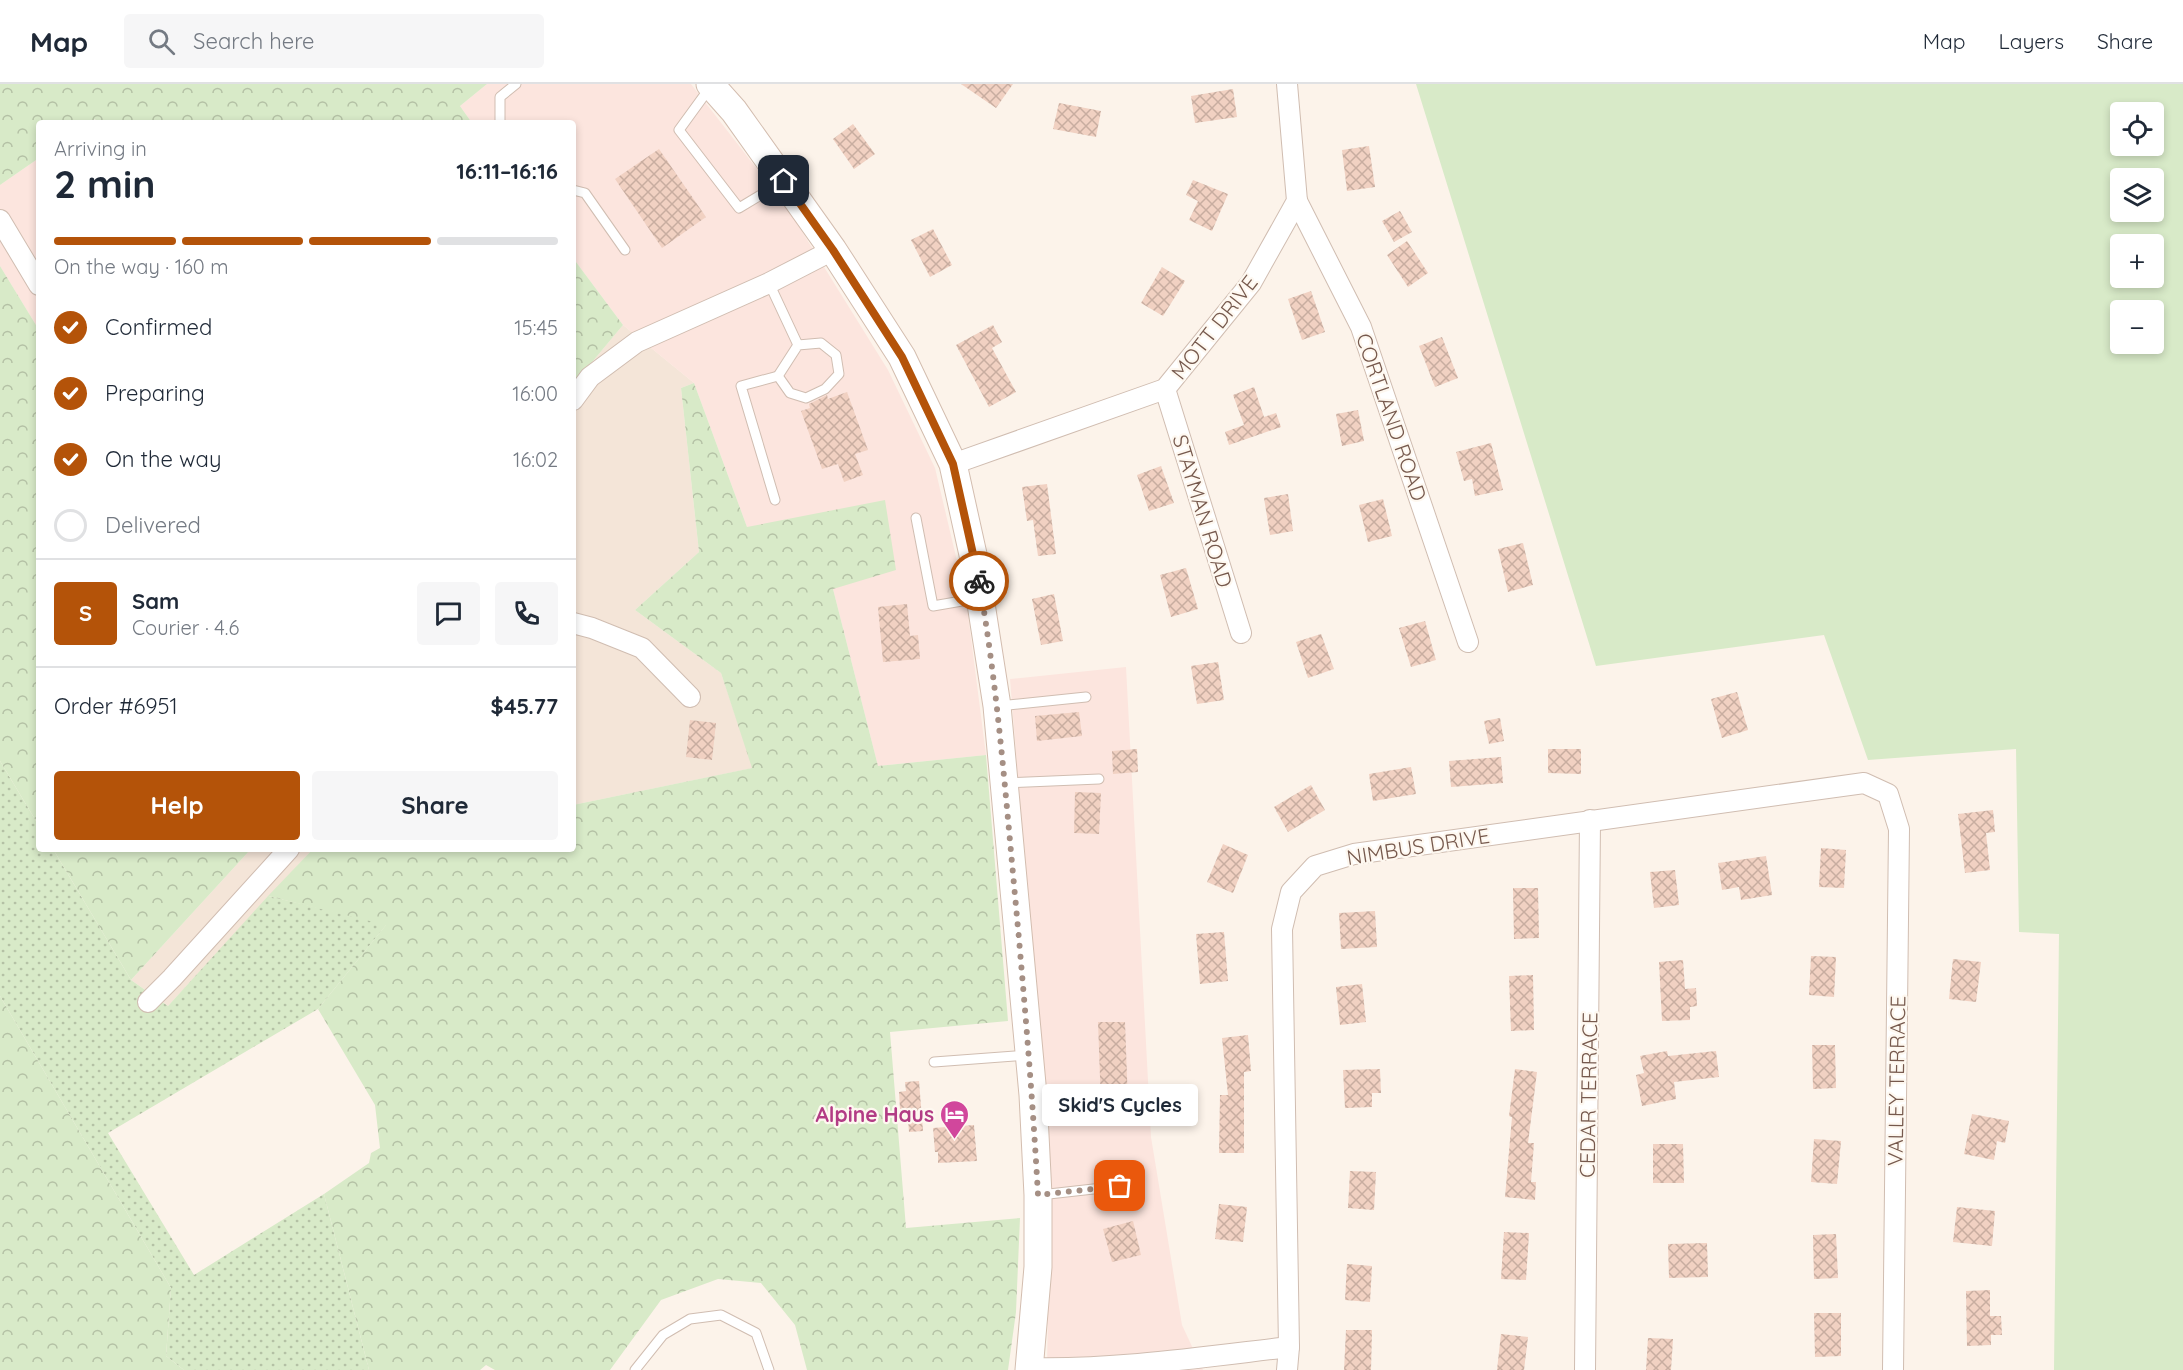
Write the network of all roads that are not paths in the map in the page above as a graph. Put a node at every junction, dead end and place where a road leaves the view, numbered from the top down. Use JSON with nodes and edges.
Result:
{"nodes":[{"id":1,"x":516,"y":84,"type":"edge"},
{"id":2,"x":1287,"y":84,"type":"edge"},
{"id":3,"x":710,"y":85,"type":"edge"},
{"id":4,"x":500,"y":120,"type":"edge"},
{"id":5,"x":784,"y":181,"type":"junction"},
{"id":6,"x":576,"y":191,"type":"edge"},
{"id":7,"x":1297,"y":201,"type":"junction"},
{"id":8,"x":0,"y":220,"type":"edge"},
{"id":9,"x":625,"y":250,"type":"dead end"},
{"id":10,"x":833,"y":250,"type":"junction"},
{"id":11,"x":36,"y":280,"type":"edge"},
{"id":12,"x":769,"y":283,"type":"junction"},
{"id":13,"x":798,"y":345,"type":"junction"},
{"id":14,"x":778,"y":376,"type":"junction"},
{"id":15,"x":1165,"y":389,"type":"junction"},
{"id":16,"x":576,"y":396,"type":"edge"},
{"id":17,"x":953,"y":464,"type":"junction"},
{"id":18,"x":775,"y":500,"type":"dead end"},
{"id":19,"x":916,"y":518,"type":"dead end"},
{"id":20,"x":981,"y":598,"type":"junction"},
{"id":21,"x":576,"y":624,"type":"edge"},
{"id":22,"x":1241,"y":633,"type":"dead end"},
{"id":23,"x":1468,"y":642,"type":"dead end"},
{"id":24,"x":690,"y":697,"type":"dead end"},
{"id":25,"x":1086,"y":697,"type":"dead end"},
{"id":26,"x":997,"y":706,"type":"junction"},
{"id":27,"x":1100,"y":779,"type":"dead end"},
{"id":28,"x":1005,"y":783,"type":"junction"},
{"id":29,"x":1888,"y":794,"type":"joint"},
{"id":30,"x":1590,"y":820,"type":"junction"},
{"id":31,"x":286,"y":852,"type":"edge"},
{"id":32,"x":148,"y":1002,"type":"dead end"},
{"id":33,"x":1029,"y":1054,"type":"junction"},
{"id":34,"x":934,"y":1062,"type":"dead end"},
{"id":35,"x":1120,"y":1186,"type":"dead end"},
{"id":36,"x":1038,"y":1195,"type":"junction"},
{"id":37,"x":1289,"y":1347,"type":"junction"},
{"id":38,"x":1193,"y":1364,"type":"edge"},
{"id":39,"x":1029,"y":1369,"type":"edge"},
{"id":40,"x":635,"y":1370,"type":"edge"},
{"id":41,"x":769,"y":1370,"type":"edge"},
{"id":42,"x":1287,"y":1370,"type":"edge"},
{"id":43,"x":1585,"y":1370,"type":"edge"},
{"id":44,"x":1893,"y":1370,"type":"edge"}],
"edges":[{"from":1,"to":4,"type":"lane"},
{"from":2,"to":7,"type":"street"},
{"from":3,"to":5,"type":"main road"},
{"from":3,"to":5,"type":"lane"},
{"from":5,"to":10,"type":"main road"},
{"from":6,"to":9,"type":"lane"},
{"from":7,"to":15,"type":"street","name":"MOTT DRIVE"},
{"from":7,"to":23,"type":"street","name":"CORTLAND ROAD"},
{"from":8,"to":11,"type":"street"},
{"from":10,"to":12,"type":"street"},
{"from":10,"to":17,"type":"main road"},
{"from":12,"to":13,"type":"lane"},
{"from":12,"to":16,"type":"street"},
{"from":13,"to":14,"type":"lane"},
{"from":13,"to":14,"type":"lane"},
{"from":14,"to":18,"type":"lane"},
{"from":15,"to":17,"type":"street","name":"MOTT DRIVE"},
{"from":15,"to":22,"type":"street","name":"STAYMAN ROAD"},
{"from":17,"to":20,"type":"main road"},
{"from":19,"to":20,"type":"lane"},
{"from":20,"to":26,"type":"main road"},
{"from":21,"to":24,"type":"street"},
{"from":25,"to":26,"type":"lane"},
{"from":26,"to":28,"type":"main road"},
{"from":27,"to":28,"type":"lane"},
{"from":28,"to":33,"type":"main road"},
{"from":29,"to":30,"type":"street","name":"NIMBUS DRIVE"},
{"from":29,"to":44,"type":"street","name":"VALLEY TERRACE"},
{"from":30,"to":37,"type":"street","name":"NIMBUS DRIVE"},
{"from":30,"to":43,"type":"street","name":"CEDAR TERRACE"},
{"from":31,"to":32,"type":"street"},
{"from":33,"to":34,"type":"lane"},
{"from":33,"to":36,"type":"main road"},
{"from":35,"to":36,"type":"lane"},
{"from":36,"to":39,"type":"main road"},
{"from":37,"to":38,"type":"street"},
{"from":37,"to":42,"type":"street","name":"NIMBUS DRIVE"},
{"from":38,"to":39,"type":"street"},
{"from":40,"to":41,"type":"lane"}]}
